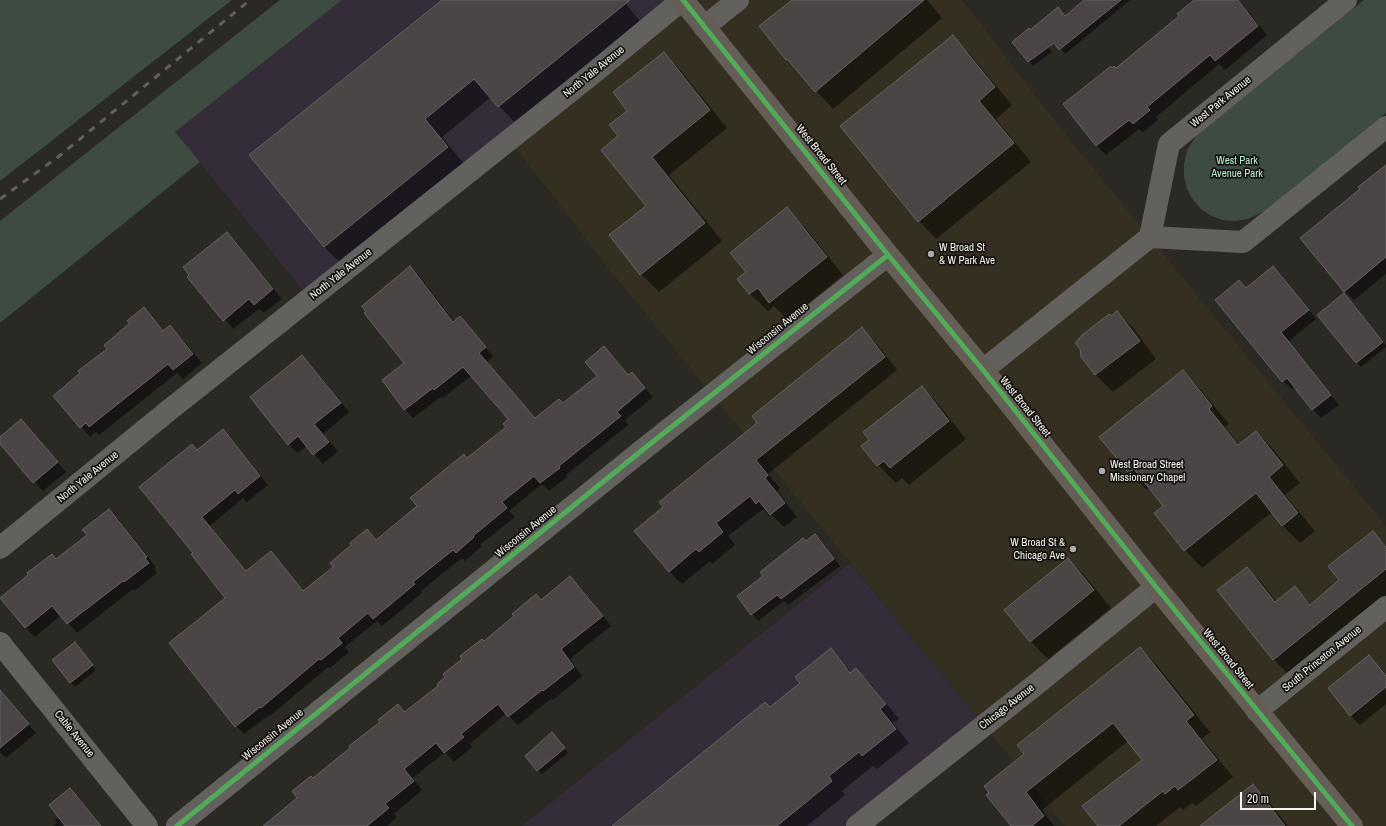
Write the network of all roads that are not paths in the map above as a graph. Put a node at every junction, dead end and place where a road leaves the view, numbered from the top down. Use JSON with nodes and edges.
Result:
{"nodes":[{"id":1,"x":682,"y":0,"type":"edge"},
{"id":2,"x":738,"y":0,"type":"edge"},
{"id":3,"x":1346,"y":0,"type":"edge"},
{"id":4,"x":704,"y":27,"type":"junction"},
{"id":5,"x":1386,"y":127,"type":"edge"},
{"id":6,"x":1150,"y":237,"type":"junction"},
{"id":7,"x":888,"y":255,"type":"junction"},
{"id":8,"x":983,"y":370,"type":"junction"},
{"id":9,"x":0,"y":548,"type":"edge"},
{"id":10,"x":1156,"y":587,"type":"junction"},
{"id":11,"x":1386,"y":607,"type":"edge"},
{"id":12,"x":0,"y":643,"type":"edge"},
{"id":13,"x":1257,"y":711,"type":"junction"},
{"id":14,"x":147,"y":826,"type":"edge"},
{"id":15,"x":177,"y":826,"type":"edge"},
{"id":16,"x":857,"y":826,"type":"edge"},
{"id":17,"x":1352,"y":826,"type":"edge"}],
"edges":[{"from":1,"to":4,"type":"main road","name":"West Broad Street"},
{"from":1,"to":9,"type":"street","name":"North Yale Avenue"},
{"from":2,"to":4,"type":"street"},
{"from":3,"to":6,"type":"street","name":"West Park Avenue"},
{"from":4,"to":7,"type":"main road","name":"West Broad Street"},
{"from":5,"to":6,"type":"street"},
{"from":6,"to":8,"type":"street"},
{"from":7,"to":8,"type":"main road","name":"West Broad Street"},
{"from":7,"to":15,"type":"street","name":"Wisconsin Avenue"},
{"from":8,"to":10,"type":"main road","name":"West Broad Street"},
{"from":10,"to":13,"type":"main road","name":"West Broad Street"},
{"from":10,"to":16,"type":"street","name":"Chicago Avenue"},
{"from":11,"to":13,"type":"street","name":"South Princeton Avenue"},
{"from":12,"to":14,"type":"street","name":"Cable Avenue"},
{"from":13,"to":17,"type":"main road","name":"West Broad Street"}]}
